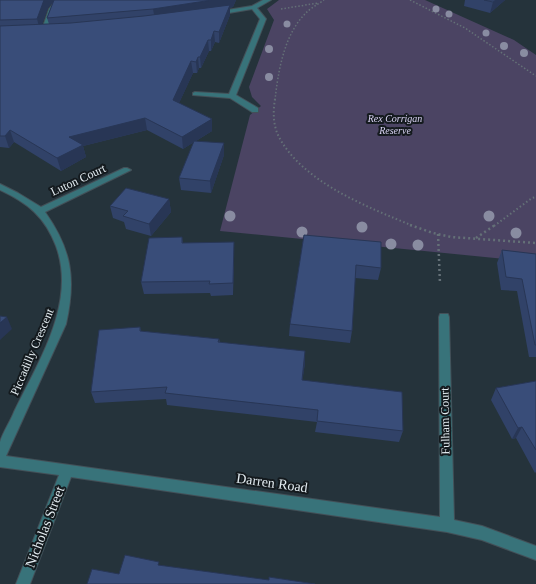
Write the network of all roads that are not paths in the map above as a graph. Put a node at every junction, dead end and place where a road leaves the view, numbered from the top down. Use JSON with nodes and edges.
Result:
{"nodes":[{"id":1,"x":59,"y":0,"type":"edge"},
{"id":2,"x":268,"y":0,"type":"edge"},
{"id":3,"x":255,"y":9,"type":"junction"},
{"id":4,"x":209,"y":15,"type":"edge"},
{"id":5,"x":37,"y":32,"type":"edge"},
{"id":6,"x":44,"y":32,"type":"junction"},
{"id":7,"x":52,"y":32,"type":"edge"},
{"id":8,"x":195,"y":94,"type":"dead end"},
{"id":9,"x":232,"y":96,"type":"junction"},
{"id":10,"x":255,"y":110,"type":"dead end"},
{"id":11,"x":127,"y":170,"type":"dead end"},
{"id":12,"x":0,"y":187,"type":"edge"},
{"id":13,"x":40,"y":211,"type":"junction"},
{"id":14,"x":444,"y":317,"type":"dead end"},
{"id":15,"x":0,"y":456,"type":"edge"},
{"id":16,"x":0,"y":461,"type":"edge"},
{"id":17,"x":67,"y":470,"type":"junction"},
{"id":18,"x":447,"y":524,"type":"junction"},
{"id":19,"x":536,"y":553,"type":"edge"},
{"id":20,"x":23,"y":584,"type":"edge"}],
"edges":[{"from":1,"to":6,"type":"street"},
{"from":2,"to":3,"type":"street"},
{"from":3,"to":4,"type":"street"},
{"from":3,"to":9,"type":"street"},
{"from":5,"to":6,"type":"street"},
{"from":6,"to":7,"type":"street"},
{"from":8,"to":9,"type":"street"},
{"from":9,"to":10,"type":"street"},
{"from":11,"to":13,"type":"street","name":"Luton Court"},
{"from":12,"to":13,"type":"street","name":"Piccadilly Crescent"},
{"from":13,"to":15,"type":"street","name":"Piccadilly Crescent"},
{"from":14,"to":18,"type":"street","name":"Fulham Court"},
{"from":16,"to":17,"type":"street","name":"Darren Road"},
{"from":17,"to":18,"type":"street","name":"Darren Road"},
{"from":17,"to":20,"type":"street","name":"Nicholas Street"},
{"from":18,"to":19,"type":"street","name":"Darren Road"}]}
